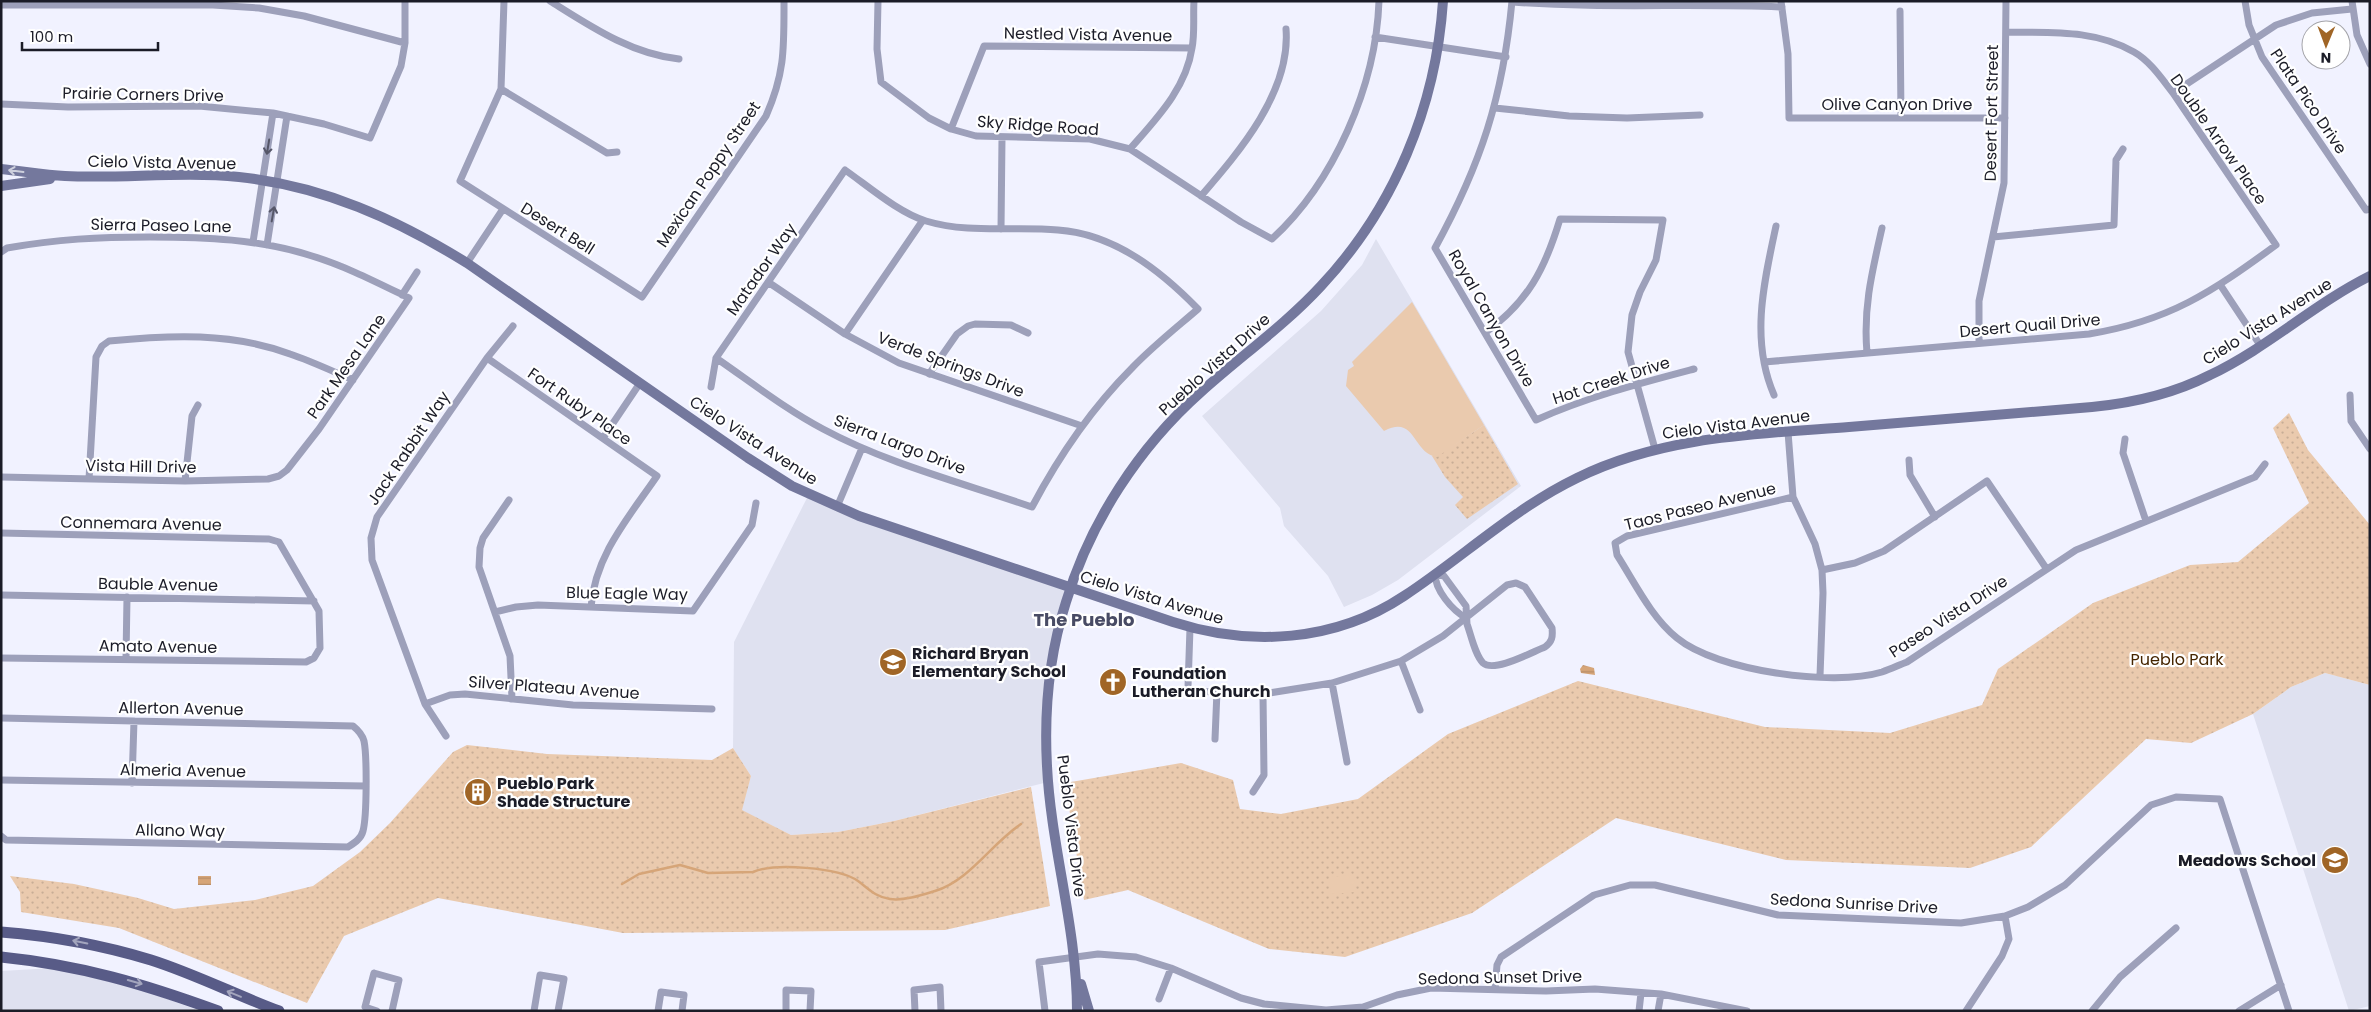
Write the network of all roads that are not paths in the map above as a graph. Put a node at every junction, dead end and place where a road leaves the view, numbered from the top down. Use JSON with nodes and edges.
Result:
{"nodes":[{"id":1,"x":405,"y":1,"type":"edge"},
{"id":2,"x":504,"y":1,"type":"edge"},
{"id":3,"x":550,"y":1,"type":"edge"},
{"id":4,"x":784,"y":1,"type":"edge"},
{"id":5,"x":878,"y":1,"type":"edge"},
{"id":6,"x":1194,"y":1,"type":"edge"},
{"id":7,"x":1379,"y":1,"type":"edge"},
{"id":8,"x":1443,"y":1,"type":"edge"},
{"id":9,"x":2006,"y":1,"type":"edge"},
{"id":10,"x":2244,"y":1,"type":"edge"},
{"id":11,"x":1512,"y":2,"type":"edge"},
{"id":12,"x":1623,"y":4,"type":"edge"},
{"id":13,"x":1781,"y":4,"type":"edge"},
{"id":14,"x":1,"y":5,"type":"edge"},
{"id":15,"x":2352,"y":5,"type":"edge"},
{"id":16,"x":1900,"y":11,"type":"dead end"},
{"id":17,"x":1286,"y":29,"type":"dead end"},
{"id":18,"x":2006,"y":32,"type":"junction"},
{"id":19,"x":1375,"y":37,"type":"junction"},
{"id":20,"x":2254,"y":39,"type":"junction"},
{"id":21,"x":405,"y":43,"type":"junction"},
{"id":22,"x":1438,"y":47,"type":"junction"},
{"id":23,"x":1192,"y":48,"type":"junction"},
{"id":24,"x":1506,"y":58,"type":"junction"},
{"id":25,"x":679,"y":59,"type":"dead end"},
{"id":26,"x":2370,"y":64,"type":"edge"},
{"id":27,"x":501,"y":89,"type":"junction"},
{"id":28,"x":2173,"y":93,"type":"junction"},
{"id":29,"x":1,"y":104,"type":"edge"},
{"id":30,"x":1495,"y":108,"type":"junction"},
{"id":31,"x":274,"y":113,"type":"junction"},
{"id":32,"x":1700,"y":115,"type":"dead end"},
{"id":33,"x":287,"y":116,"type":"junction"},
{"id":34,"x":1901,"y":118,"type":"junction"},
{"id":35,"x":2005,"y":118,"type":"junction"},
{"id":36,"x":951,"y":129,"type":"junction"},
{"id":37,"x":1002,"y":138,"type":"junction"},
{"id":38,"x":1130,"y":149,"type":"junction"},
{"id":39,"x":2123,"y":149,"type":"dead end"},
{"id":40,"x":617,"y":152,"type":"dead end"},
{"id":41,"x":1,"y":169,"type":"edge"},
{"id":42,"x":66,"y":176,"type":"junction"},
{"id":43,"x":263,"y":181,"type":"junction"},
{"id":44,"x":278,"y":183,"type":"junction"},
{"id":45,"x":1,"y":186,"type":"edge"},
{"id":46,"x":1201,"y":196,"type":"junction"},
{"id":47,"x":502,"y":209,"type":"junction"},
{"id":48,"x":2368,"y":210,"type":"edge"},
{"id":49,"x":923,"y":220,"type":"junction"},
{"id":50,"x":1776,"y":226,"type":"dead end"},
{"id":51,"x":1882,"y":228,"type":"dead end"},
{"id":52,"x":1001,"y":229,"type":"junction"},
{"id":53,"x":1993,"y":237,"type":"junction"},
{"id":54,"x":253,"y":242,"type":"junction"},
{"id":55,"x":267,"y":245,"type":"junction"},
{"id":56,"x":2276,"y":245,"type":"joint"},
{"id":57,"x":1,"y":252,"type":"edge"},
{"id":58,"x":467,"y":263,"type":"junction"},
{"id":59,"x":417,"y":272,"type":"dead end"},
{"id":60,"x":2370,"y":276,"type":"edge"},
{"id":61,"x":768,"y":282,"type":"junction"},
{"id":62,"x":2221,"y":286,"type":"junction"},
{"id":63,"x":402,"y":295,"type":"junction"},
{"id":64,"x":642,"y":297,"type":"joint"},
{"id":65,"x":513,"y":326,"type":"dead end"},
{"id":66,"x":1028,"y":333,"type":"dead end"},
{"id":67,"x":1485,"y":333,"type":"junction"},
{"id":68,"x":845,"y":334,"type":"junction"},
{"id":69,"x":1979,"y":344,"type":"junction"},
{"id":70,"x":2260,"y":345,"type":"junction"},
{"id":71,"x":1867,"y":353,"type":"junction"},
{"id":72,"x":487,"y":358,"type":"junction"},
{"id":73,"x":716,"y":358,"type":"junction"},
{"id":74,"x":1764,"y":362,"type":"junction"},
{"id":75,"x":1694,"y":369,"type":"dead end"},
{"id":76,"x":929,"y":374,"type":"junction"},
{"id":77,"x":353,"y":380,"type":"junction"},
{"id":78,"x":640,"y":383,"type":"junction"},
{"id":79,"x":1637,"y":384,"type":"junction"},
{"id":80,"x":711,"y":387,"type":"dead end"},
{"id":81,"x":1774,"y":395,"type":"dead end"},
{"id":82,"x":2350,"y":395,"type":"dead end"},
{"id":83,"x":198,"y":404,"type":"dead end"},
{"id":84,"x":1536,"y":420,"type":"joint"},
{"id":85,"x":1082,"y":426,"type":"junction"},
{"id":86,"x":1788,"y":432,"type":"junction"},
{"id":87,"x":603,"y":438,"type":"junction"},
{"id":88,"x":2125,"y":439,"type":"dead end"},
{"id":89,"x":862,"y":448,"type":"junction"},
{"id":90,"x":1655,"y":449,"type":"junction"},
{"id":91,"x":2370,"y":449,"type":"edge"},
{"id":92,"x":1909,"y":460,"type":"dead end"},
{"id":93,"x":2265,"y":464,"type":"dead end"},
{"id":94,"x":279,"y":476,"type":"joint"},
{"id":95,"x":1,"y":477,"type":"edge"},
{"id":96,"x":89,"y":479,"type":"junction"},
{"id":97,"x":186,"y":481,"type":"junction"},
{"id":98,"x":1793,"y":497,"type":"junction"},
{"id":99,"x":509,"y":500,"type":"dead end"},
{"id":100,"x":756,"y":503,"type":"dead end"},
{"id":101,"x":837,"y":507,"type":"junction"},
{"id":102,"x":1935,"y":516,"type":"junction"},
{"id":103,"x":2146,"y":521,"type":"junction"},
{"id":104,"x":2,"y":534,"type":"edge"},
{"id":105,"x":1615,"y":544,"type":"joint"},
{"id":106,"x":2046,"y":568,"type":"junction"},
{"id":107,"x":1822,"y":570,"type":"junction"},
{"id":108,"x":1435,"y":574,"type":"junction"},
{"id":109,"x":1070,"y":588,"type":"junction"},
{"id":110,"x":1455,"y":591,"type":"junction"},
{"id":111,"x":1,"y":594,"type":"edge"},
{"id":112,"x":127,"y":597,"type":"junction"},
{"id":113,"x":1446,"y":598,"type":"junction"},
{"id":114,"x":314,"y":601,"type":"junction"},
{"id":115,"x":590,"y":607,"type":"junction"},
{"id":116,"x":495,"y":612,"type":"junction"},
{"id":117,"x":1466,"y":618,"type":"junction"},
{"id":118,"x":1190,"y":628,"type":"junction"},
{"id":119,"x":1,"y":658,"type":"edge"},
{"id":120,"x":126,"y":658,"type":"junction"},
{"id":121,"x":1401,"y":661,"type":"junction"},
{"id":122,"x":1820,"y":676,"type":"junction"},
{"id":123,"x":1332,"y":683,"type":"junction"},
{"id":124,"x":1217,"y":691,"type":"junction"},
{"id":125,"x":1263,"y":694,"type":"junction"},
{"id":126,"x":512,"y":699,"type":"junction"},
{"id":127,"x":425,"y":704,"type":"junction"},
{"id":128,"x":712,"y":709,"type":"dead end"},
{"id":129,"x":1420,"y":710,"type":"dead end"},
{"id":130,"x":1,"y":718,"type":"edge"},
{"id":131,"x":134,"y":722,"type":"junction"},
{"id":132,"x":446,"y":736,"type":"dead end"},
{"id":133,"x":1216,"y":739,"type":"dead end"},
{"id":134,"x":1347,"y":762,"type":"dead end"},
{"id":135,"x":1,"y":780,"type":"edge"},
{"id":136,"x":132,"y":782,"type":"junction"},
{"id":137,"x":365,"y":786,"type":"junction"},
{"id":138,"x":1253,"y":792,"type":"dead end"},
{"id":139,"x":1,"y":836,"type":"edge"},
{"id":140,"x":2005,"y":916,"type":"junction"},
{"id":141,"x":2176,"y":928,"type":"dead end"},
{"id":142,"x":1,"y":932,"type":"edge"},
{"id":143,"x":1075,"y":956,"type":"junction"},
{"id":144,"x":1,"y":957,"type":"edge"},
{"id":145,"x":1171,"y":968,"type":"junction"},
{"id":146,"x":1077,"y":974,"type":"junction"},
{"id":147,"x":2281,"y":985,"type":"junction"},
{"id":148,"x":1495,"y":989,"type":"junction"},
{"id":149,"x":1641,"y":992,"type":"junction"},
{"id":150,"x":1661,"y":994,"type":"junction"},
{"id":151,"x":1159,"y":999,"type":"dead end"},
{"id":152,"x":218,"y":1011,"type":"edge"},
{"id":153,"x":279,"y":1011,"type":"edge"},
{"id":154,"x":377,"y":1011,"type":"edge"},
{"id":155,"x":392,"y":1011,"type":"edge"},
{"id":156,"x":534,"y":1011,"type":"edge"},
{"id":157,"x":558,"y":1011,"type":"edge"},
{"id":158,"x":658,"y":1011,"type":"edge"},
{"id":159,"x":682,"y":1011,"type":"edge"},
{"id":160,"x":786,"y":1011,"type":"edge"},
{"id":161,"x":810,"y":1011,"type":"edge"},
{"id":162,"x":915,"y":1011,"type":"edge"},
{"id":163,"x":941,"y":1011,"type":"edge"},
{"id":164,"x":1045,"y":1011,"type":"edge"},
{"id":165,"x":1077,"y":1011,"type":"edge"},
{"id":166,"x":1089,"y":1011,"type":"edge"},
{"id":167,"x":1639,"y":1011,"type":"edge"},
{"id":168,"x":1658,"y":1011,"type":"edge"},
{"id":169,"x":1747,"y":1011,"type":"edge"},
{"id":170,"x":1966,"y":1011,"type":"edge"},
{"id":171,"x":2092,"y":1011,"type":"edge"},
{"id":172,"x":2239,"y":1011,"type":"edge"},
{"id":173,"x":2289,"y":1011,"type":"edge"}],
"edges":[{"from":1,"to":21,"type":"street"},
{"from":2,"to":27,"type":"street"},
{"from":3,"to":25,"type":"street"},
{"from":4,"to":64,"type":"street","name":"Mexican Poppy Street"},
{"from":5,"to":36,"type":"street","name":"Sky Ridge Road"},
{"from":6,"to":23,"type":"street"},
{"from":7,"to":19,"type":"street"},
{"from":8,"to":22,"type":"street","name":"Pueblo Vista Drive"},
{"from":9,"to":18,"type":"street","name":"Desert Fort Street"},
{"from":10,"to":20,"type":"street","name":"Plata Pico Drive"},
{"from":11,"to":12,"type":"street"},
{"from":11,"to":24,"type":"street","name":"Royal Canyon Drive"},
{"from":12,"to":13,"type":"street"},
{"from":13,"to":34,"type":"street","name":"Olive Canyon Drive"},
{"from":14,"to":21,"type":"street"},
{"from":15,"to":20,"type":"street"},
{"from":15,"to":26,"type":"street"},
{"from":16,"to":34,"type":"street"},
{"from":17,"to":46,"type":"street"},
{"from":18,"to":28,"type":"street","name":"Double Arrow Place"},
{"from":18,"to":35,"type":"street","name":"Desert Fort Street"},
{"from":19,"to":22,"type":"street"},
{"from":19,"to":46,"type":"street","name":"Sky Ridge Road"},
{"from":20,"to":28,"type":"street"},
{"from":20,"to":48,"type":"street","name":"Plata Pico Drive"},
{"from":21,"to":33,"type":"street","name":"Prairie Corners Drive"},
{"from":22,"to":24,"type":"street"},
{"from":22,"to":109,"type":"street","name":"Pueblo Vista Drive"},
{"from":23,"to":36,"type":"street","name":"Nestled Vista Avenue"},
{"from":23,"to":38,"type":"street"},
{"from":24,"to":30,"type":"street","name":"Royal Canyon Drive"},
{"from":27,"to":40,"type":"street"},
{"from":27,"to":47,"type":"street","name":"Desert Bell"},
{"from":28,"to":56,"type":"street","name":"Double Arrow Place"},
{"from":29,"to":31,"type":"street","name":"Prairie Corners Drive"},
{"from":30,"to":32,"type":"street"},
{"from":30,"to":67,"type":"street","name":"Royal Canyon Drive"},
{"from":31,"to":33,"type":"street","name":"Prairie Corners Drive"},
{"from":31,"to":43,"type":"street","one_way":true},
{"from":33,"to":44,"type":"street"},
{"from":34,"to":35,"type":"street","name":"Olive Canyon Drive"},
{"from":35,"to":53,"type":"street","name":"Desert Fort Street"},
{"from":36,"to":37,"type":"street","name":"Sky Ridge Road"},
{"from":37,"to":38,"type":"street","name":"Sky Ridge Road"},
{"from":37,"to":52,"type":"street"},
{"from":38,"to":46,"type":"street","name":"Sky Ridge Road"},
{"from":39,"to":53,"type":"street"},
{"from":42,"to":41,"type":"street","name":"Cielo Vista Avenue","one_way":true},
{"from":42,"to":43,"type":"street","name":"Cielo Vista Avenue"},
{"from":42,"to":45,"type":"street","name":"Cielo Vista Avenue"},
{"from":43,"to":44,"type":"street","name":"Cielo Vista Avenue"},
{"from":43,"to":54,"type":"street"},
{"from":55,"to":44,"type":"street","one_way":true},
{"from":44,"to":58,"type":"street","name":"Cielo Vista Avenue"},
{"from":47,"to":58,"type":"street"},
{"from":47,"to":64,"type":"street","name":"Desert Bell"},
{"from":49,"to":52,"type":"street"},
{"from":49,"to":61,"type":"street","name":"Matador Way"},
{"from":49,"to":68,"type":"street"},
{"from":50,"to":74,"type":"street"},
{"from":51,"to":71,"type":"street"},
{"from":52,"to":85,"type":"street"},
{"from":53,"to":69,"type":"street","name":"Desert Fort Street"},
{"from":54,"to":55,"type":"street","name":"Sierra Paseo Lane"},
{"from":54,"to":57,"type":"street","name":"Sierra Paseo Lane"},
{"from":55,"to":63,"type":"street","name":"Sierra Paseo Lane"},
{"from":56,"to":62,"type":"street","name":"Desert Quail Drive"},
{"from":58,"to":78,"type":"street","name":"Cielo Vista Avenue"},
{"from":59,"to":63,"type":"street","name":"Park Mesa Lane"},
{"from":60,"to":70,"type":"street","name":"Cielo Vista Avenue"},
{"from":61,"to":68,"type":"street","name":"Verde Springs Drive"},
{"from":61,"to":73,"type":"street","name":"Matador Way"},
{"from":62,"to":69,"type":"street","name":"Desert Quail Drive"},
{"from":62,"to":70,"type":"street"},
{"from":63,"to":77,"type":"street","name":"Park Mesa Lane"},
{"from":65,"to":72,"type":"street","name":"Jack Rabbit Way"},
{"from":66,"to":76,"type":"street"},
{"from":67,"to":79,"type":"street"},
{"from":67,"to":84,"type":"street","name":"Royal Canyon Drive"},
{"from":68,"to":76,"type":"street","name":"Verde Springs Drive"},
{"from":69,"to":71,"type":"street","name":"Desert Quail Drive"},
{"from":70,"to":86,"type":"street","name":"Cielo Vista Avenue"},
{"from":71,"to":74,"type":"street","name":"Desert Quail Drive"},
{"from":72,"to":87,"type":"street","name":"Fort Ruby Place"},
{"from":72,"to":127,"type":"street","name":"Jack Rabbit Way"},
{"from":73,"to":80,"type":"street","name":"Matador Way"},
{"from":73,"to":89,"type":"street","name":"Sierra Largo Drive"},
{"from":74,"to":81,"type":"street"},
{"from":75,"to":79,"type":"street","name":"Hot Creek Drive"},
{"from":76,"to":85,"type":"street","name":"Verde Springs Drive"},
{"from":77,"to":94,"type":"street","name":"Park Mesa Lane"},
{"from":77,"to":96,"type":"street"},
{"from":78,"to":87,"type":"street"},
{"from":78,"to":101,"type":"street","name":"Cielo Vista Avenue"},
{"from":79,"to":84,"type":"street","name":"Hot Creek Drive"},
{"from":79,"to":90,"type":"street"},
{"from":82,"to":91,"type":"street"},
{"from":83,"to":97,"type":"street"},
{"from":85,"to":89,"type":"street","name":"Sierra Largo Drive"},
{"from":86,"to":90,"type":"street","name":"Cielo Vista Avenue"},
{"from":86,"to":98,"type":"street"},
{"from":87,"to":115,"type":"street","name":"Fort Ruby Place"},
{"from":88,"to":103,"type":"street"},
{"from":89,"to":101,"type":"street"},
{"from":90,"to":108,"type":"street","name":"Cielo Vista Avenue"},
{"from":92,"to":102,"type":"street"},
{"from":93,"to":103,"type":"street","name":"Paseo Vista Drive"},
{"from":94,"to":97,"type":"street","name":"Vista Hill Drive"},
{"from":95,"to":96,"type":"street","name":"Vista Hill Drive"},
{"from":96,"to":97,"type":"street","name":"Vista Hill Drive"},
{"from":98,"to":105,"type":"street","name":"Taos Paseo Avenue"},
{"from":98,"to":107,"type":"street"},
{"from":99,"to":116,"type":"street"},
{"from":100,"to":115,"type":"street","name":"Blue Eagle Way"},
{"from":101,"to":109,"type":"street","name":"Cielo Vista Avenue"},
{"from":102,"to":106,"type":"street"},
{"from":102,"to":107,"type":"street"},
{"from":103,"to":106,"type":"street","name":"Paseo Vista Drive"},
{"from":104,"to":114,"type":"street","name":"Connemara Avenue"},
{"from":105,"to":122,"type":"street","name":"Paseo Vista Drive"},
{"from":106,"to":122,"type":"street","name":"Paseo Vista Drive"},
{"from":107,"to":122,"type":"street"},
{"from":108,"to":110,"type":"street"},
{"from":108,"to":113,"type":"street"},
{"from":108,"to":118,"type":"street","name":"Cielo Vista Avenue"},
{"from":109,"to":118,"type":"street","name":"Cielo Vista Avenue"},
{"from":109,"to":143,"type":"street","name":"Pueblo Vista Drive"},
{"from":110,"to":113,"type":"street"},
{"from":110,"to":117,"type":"street"},
{"from":111,"to":112,"type":"street","name":"Bauble Avenue"},
{"from":112,"to":114,"type":"street","name":"Bauble Avenue"},
{"from":112,"to":120,"type":"street"},
{"from":113,"to":117,"type":"street"},
{"from":114,"to":120,"type":"street","name":"Amato Avenue"},
{"from":115,"to":116,"type":"street","name":"Blue Eagle Way"},
{"from":116,"to":126,"type":"street"},
{"from":117,"to":117,"type":"street"},
{"from":117,"to":121,"type":"street"},
{"from":118,"to":124,"type":"street"},
{"from":119,"to":120,"type":"street","name":"Amato Avenue"},
{"from":121,"to":123,"type":"street"},
{"from":121,"to":129,"type":"street"},
{"from":123,"to":125,"type":"street"},
{"from":123,"to":134,"type":"street"},
{"from":124,"to":125,"type":"street"},
{"from":124,"to":133,"type":"street"},
{"from":125,"to":138,"type":"street"},
{"from":126,"to":127,"type":"street","name":"Silver Plateau Avenue"},
{"from":126,"to":128,"type":"street","name":"Silver Plateau Avenue"},
{"from":127,"to":132,"type":"street","name":"Jack Rabbit Way"},
{"from":130,"to":131,"type":"street","name":"Allerton Avenue"},
{"from":131,"to":136,"type":"street"},
{"from":131,"to":137,"type":"street","name":"Allerton Avenue"},
{"from":135,"to":136,"type":"street","name":"Almeria Avenue"},
{"from":136,"to":137,"type":"street","name":"Almeria Avenue"},
{"from":137,"to":139,"type":"street","name":"Allano Way"},
{"from":140,"to":147,"type":"street","name":"Sedona Sunrise Drive"},
{"from":140,"to":148,"type":"street","name":"Sedona Sunrise Drive"},
{"from":140,"to":170,"type":"street"},
{"from":141,"to":171,"type":"street"},
{"from":153,"to":142,"type":"main road","one_way":true},
{"from":143,"to":145,"type":"street","name":"Sedona Sunset Drive"},
{"from":143,"to":146,"type":"street","name":"Pueblo Vista Drive"},
{"from":143,"to":164,"type":"street","name":"Sedona Sunset Drive"},
{"from":144,"to":152,"type":"main road","one_way":true},
{"from":145,"to":148,"type":"street","name":"Sedona Sunset Drive"},
{"from":145,"to":151,"type":"street"},
{"from":146,"to":165,"type":"street","name":"Pueblo Vista Drive"},
{"from":146,"to":166,"type":"street","name":"Pueblo Vista Drive"},
{"from":147,"to":172,"type":"street"},
{"from":147,"to":173,"type":"street"},
{"from":148,"to":149,"type":"street","name":"Sedona Sunset Drive"},
{"from":149,"to":150,"type":"street","name":"Sedona Sunset Drive"},
{"from":149,"to":167,"type":"street"},
{"from":150,"to":168,"type":"street"},
{"from":150,"to":169,"type":"street","name":"Sedona Sunset Drive"},
{"from":154,"to":155,"type":"street"},
{"from":156,"to":157,"type":"street"},
{"from":158,"to":159,"type":"street"},
{"from":160,"to":161,"type":"street"},
{"from":162,"to":163,"type":"street"}]}
